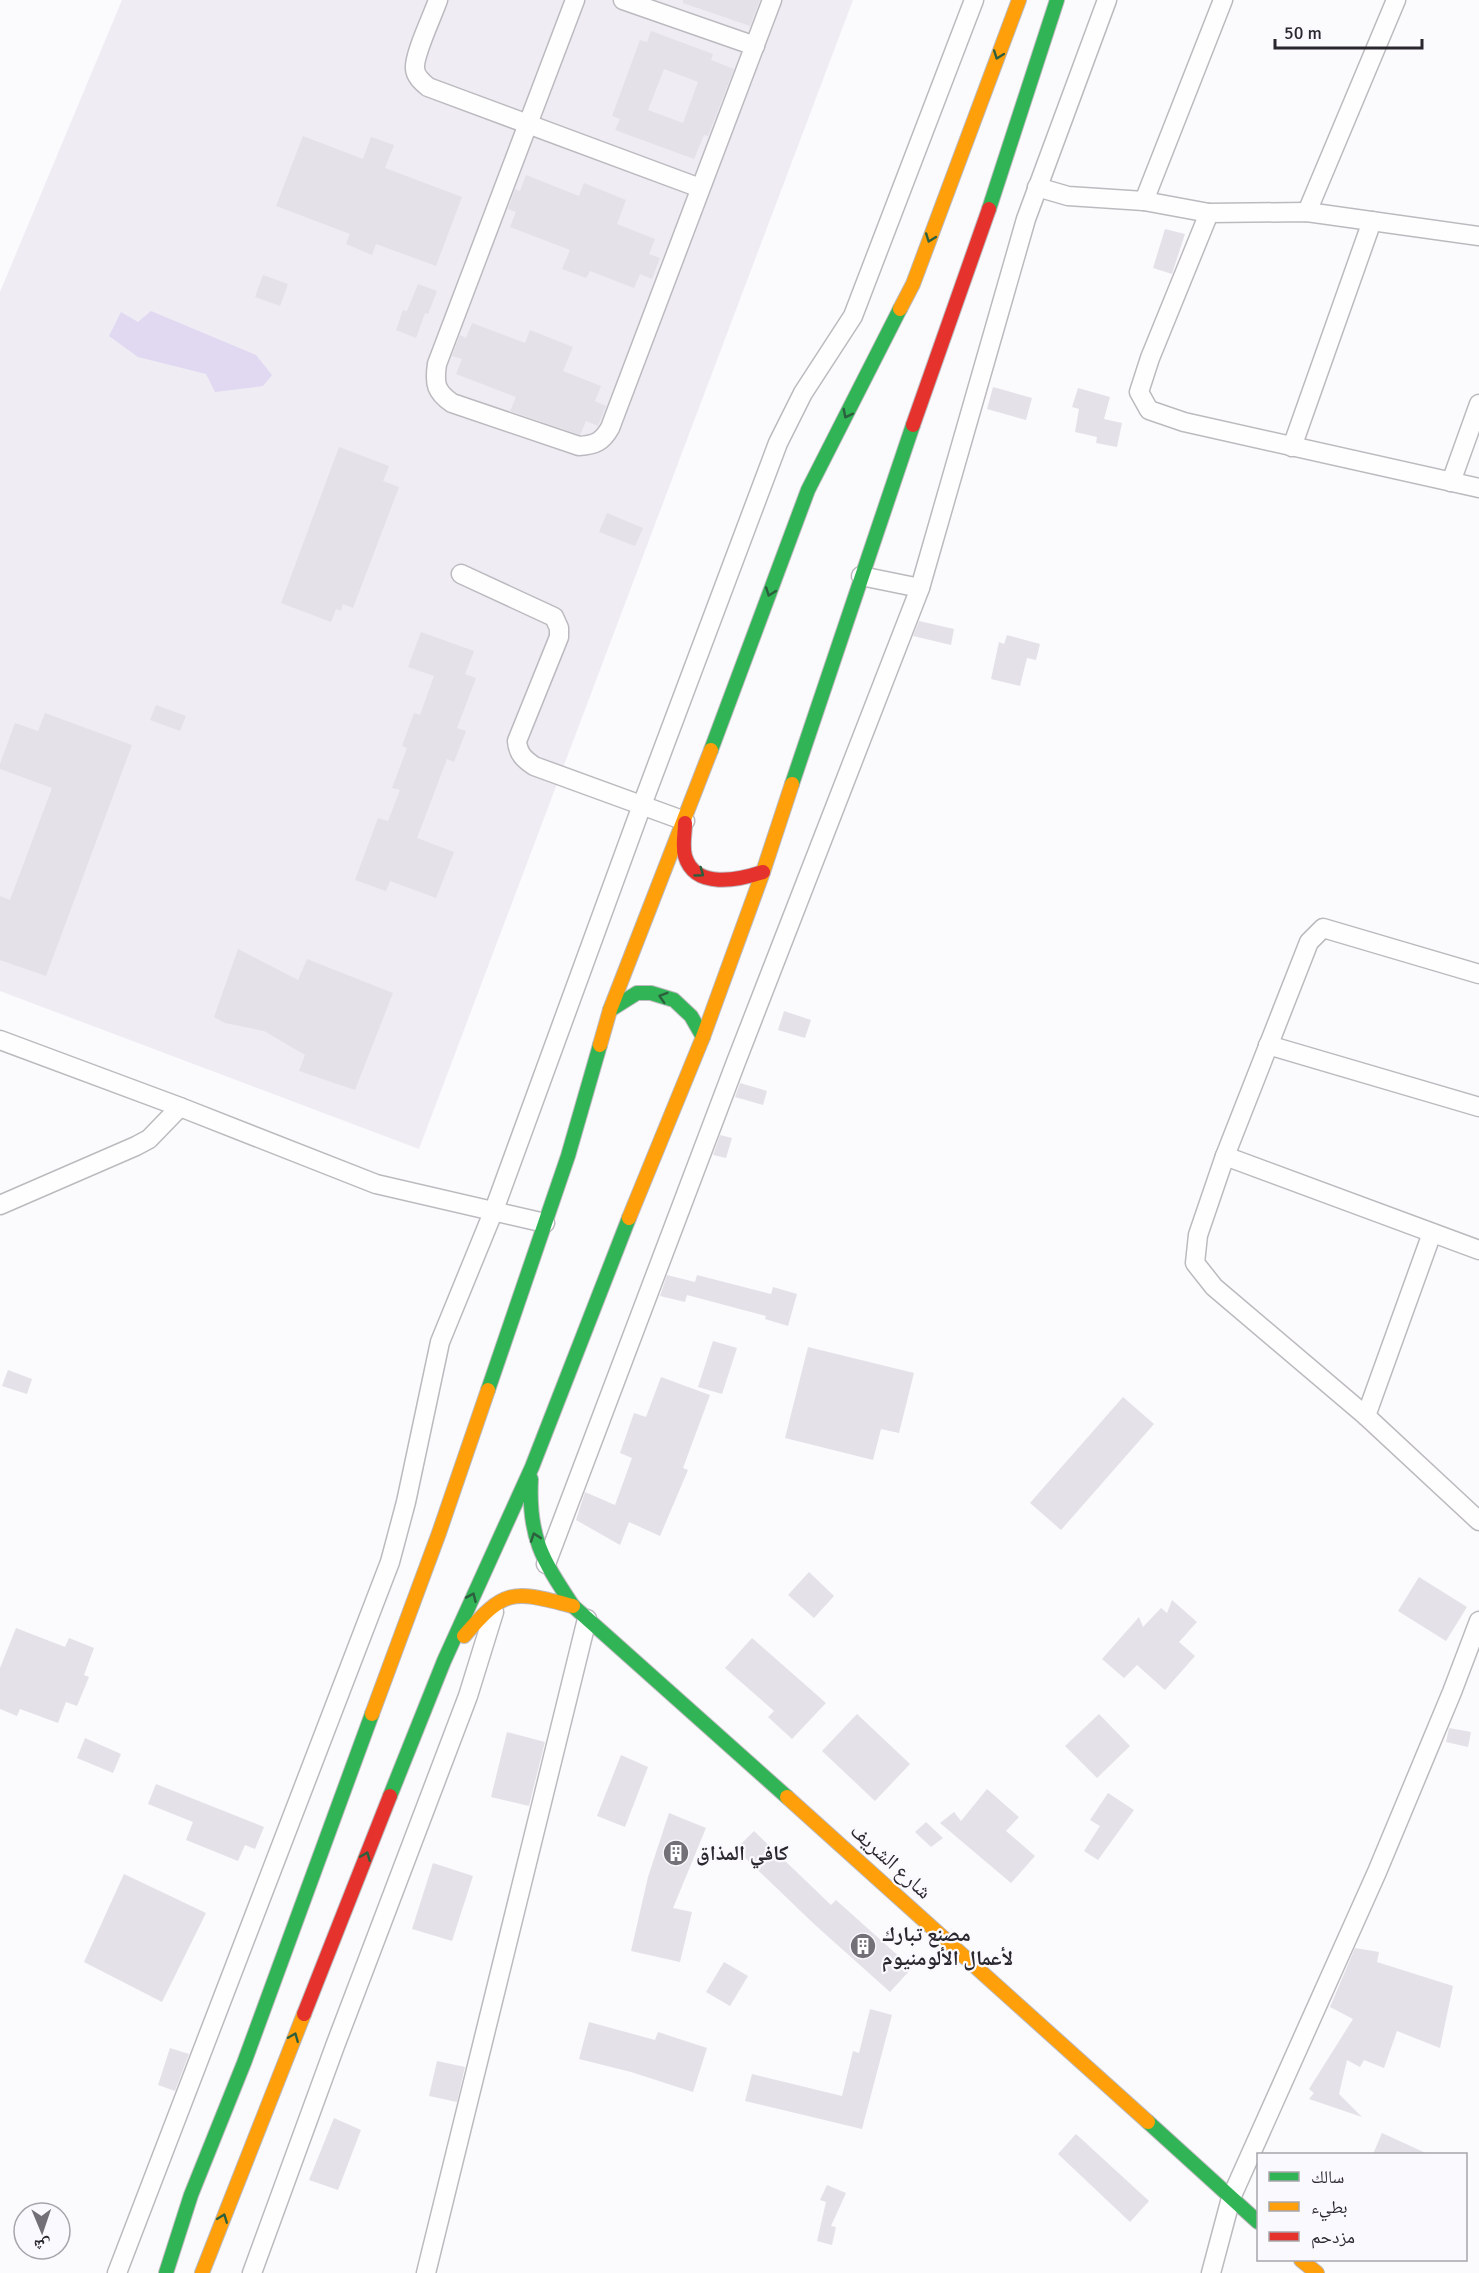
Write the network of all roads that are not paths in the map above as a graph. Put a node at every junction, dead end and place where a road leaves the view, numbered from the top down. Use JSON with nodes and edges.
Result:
{"nodes":[{"id":1,"x":438,"y":0,"type":"edge"},
{"id":2,"x":575,"y":0,"type":"edge"},
{"id":3,"x":623,"y":0,"type":"edge"},
{"id":4,"x":772,"y":0,"type":"edge"},
{"id":5,"x":974,"y":0,"type":"edge"},
{"id":6,"x":1019,"y":0,"type":"edge"},
{"id":7,"x":1057,"y":0,"type":"edge"},
{"id":8,"x":1107,"y":0,"type":"edge"},
{"id":9,"x":1223,"y":0,"type":"edge"},
{"id":10,"x":1396,"y":0,"type":"edge"},
{"id":11,"x":755,"y":46,"type":"junction"},
{"id":12,"x":527,"y":125,"type":"junction"},
{"id":13,"x":1037,"y":187,"type":"junction"},
{"id":14,"x":700,"y":189,"type":"junction"},
{"id":15,"x":1144,"y":201,"type":"junction"},
{"id":16,"x":1307,"y":212,"type":"junction"},
{"id":17,"x":1209,"y":213,"type":"junction"},
{"id":18,"x":1372,"y":221,"type":"junction"},
{"id":19,"x":1479,"y":236,"type":"edge"},
{"id":20,"x":1479,"y":404,"type":"edge"},
{"id":21,"x":1292,"y":447,"type":"junction"},
{"id":22,"x":1451,"y":482,"type":"junction"},
{"id":23,"x":1479,"y":488,"type":"edge"},
{"id":24,"x":460,"y":574,"type":"dead end"},
{"id":25,"x":861,"y":576,"type":"junction"},
{"id":26,"x":920,"y":588,"type":"junction"},
{"id":27,"x":642,"y":805,"type":"junction"},
{"id":28,"x":685,"y":821,"type":"junction"},
{"id":29,"x":764,"y":872,"type":"junction"},
{"id":30,"x":1479,"y":974,"type":"edge"},
{"id":31,"x":610,"y":1010,"type":"junction"},
{"id":32,"x":703,"y":1037,"type":"junction"},
{"id":33,"x":0,"y":1040,"type":"edge"},
{"id":34,"x":1268,"y":1045,"type":"junction"},
{"id":35,"x":180,"y":1107,"type":"junction"},
{"id":36,"x":1479,"y":1107,"type":"edge"},
{"id":37,"x":1225,"y":1156,"type":"junction"},
{"id":38,"x":0,"y":1205,"type":"edge"},
{"id":39,"x":494,"y":1210,"type":"junction"},
{"id":40,"x":545,"y":1223,"type":"junction"},
{"id":41,"x":1432,"y":1233,"type":"junction"},
{"id":42,"x":1479,"y":1250,"type":"edge"},
{"id":43,"x":1366,"y":1416,"type":"junction"},
{"id":44,"x":532,"y":1467,"type":"junction"},
{"id":45,"x":1479,"y":1521,"type":"edge"},
{"id":46,"x":546,"y":1564,"type":"junction"},
{"id":47,"x":497,"y":1601,"type":"junction"},
{"id":48,"x":573,"y":1606,"type":"junction"},
{"id":49,"x":587,"y":1619,"type":"junction"},
{"id":50,"x":1479,"y":1621,"type":"edge"},
{"id":51,"x":444,"y":1661,"type":"junction"},
{"id":52,"x":1231,"y":2198,"type":"junction"},
{"id":53,"x":1257,"y":2221,"type":"edge"},
{"id":54,"x":1303,"y":2261,"type":"edge"},
{"id":55,"x":117,"y":2273,"type":"edge"},
{"id":56,"x":166,"y":2273,"type":"edge"},
{"id":57,"x":202,"y":2273,"type":"edge"},
{"id":58,"x":252,"y":2273,"type":"edge"},
{"id":59,"x":426,"y":2273,"type":"edge"},
{"id":60,"x":1211,"y":2273,"type":"edge"},
{"id":61,"x":1317,"y":2273,"type":"edge"}],
"edges":[{"from":1,"to":12,"type":"street"},
{"from":2,"to":12,"type":"street"},
{"from":3,"to":11,"type":"street"},
{"from":4,"to":11,"type":"street"},
{"from":5,"to":27,"type":"street"},
{"from":6,"to":28,"type":"main road","one_way":true},
{"from":7,"to":25,"type":"main road"},
{"from":8,"to":13,"type":"street"},
{"from":9,"to":15,"type":"street"},
{"from":10,"to":16,"type":"street"},
{"from":11,"to":14,"type":"street"},
{"from":12,"to":14,"type":"street"},
{"from":12,"to":14,"type":"street"},
{"from":13,"to":15,"type":"street"},
{"from":13,"to":26,"type":"street"},
{"from":15,"to":17,"type":"street"},
{"from":16,"to":17,"type":"street"},
{"from":16,"to":18,"type":"street"},
{"from":17,"to":21,"type":"street"},
{"from":18,"to":19,"type":"street"},
{"from":18,"to":21,"type":"street"},
{"from":20,"to":22,"type":"street"},
{"from":21,"to":22,"type":"street"},
{"from":22,"to":23,"type":"street"},
{"from":24,"to":27,"type":"street"},
{"from":25,"to":26,"type":"street"},
{"from":25,"to":29,"type":"main road"},
{"from":26,"to":46,"type":"street"},
{"from":27,"to":28,"type":"street"},
{"from":27,"to":39,"type":"street"},
{"from":28,"to":29,"type":"main road","one_way":true},
{"from":28,"to":31,"type":"main road"},
{"from":29,"to":32,"type":"main road"},
{"from":30,"to":34,"type":"street"},
{"from":32,"to":31,"type":"main road","one_way":true},
{"from":31,"to":40,"type":"main road"},
{"from":32,"to":44,"type":"main road"},
{"from":33,"to":35,"type":"street"},
{"from":34,"to":36,"type":"street"},
{"from":34,"to":37,"type":"street"},
{"from":35,"to":38,"type":"street"},
{"from":35,"to":39,"type":"street"},
{"from":37,"to":41,"type":"street"},
{"from":37,"to":43,"type":"street"},
{"from":39,"to":40,"type":"street"},
{"from":39,"to":55,"type":"street"},
{"from":40,"to":56,"type":"main road"},
{"from":41,"to":42,"type":"street"},
{"from":41,"to":43,"type":"street"},
{"from":43,"to":45,"type":"street"},
{"from":46,"to":44,"type":"main road","one_way":true},
{"from":51,"to":44,"type":"main road","one_way":true},
{"from":46,"to":48,"type":"main road"},
{"from":47,"to":48,"type":"main road"},
{"from":47,"to":51,"type":"main road"},
{"from":47,"to":58,"type":"street"},
{"from":48,"to":49,"type":"main road","name":"شارع الشريف"},
{"from":49,"to":52,"type":"main road","name":"شارع الشريف"},
{"from":49,"to":59,"type":"street"},
{"from":50,"to":52,"type":"street"},
{"from":57,"to":51,"type":"main road","one_way":true},
{"from":52,"to":53,"type":"main road","name":"شارع الشريف"},
{"from":52,"to":60,"type":"street"},
{"from":54,"to":61,"type":"main road"}]}
